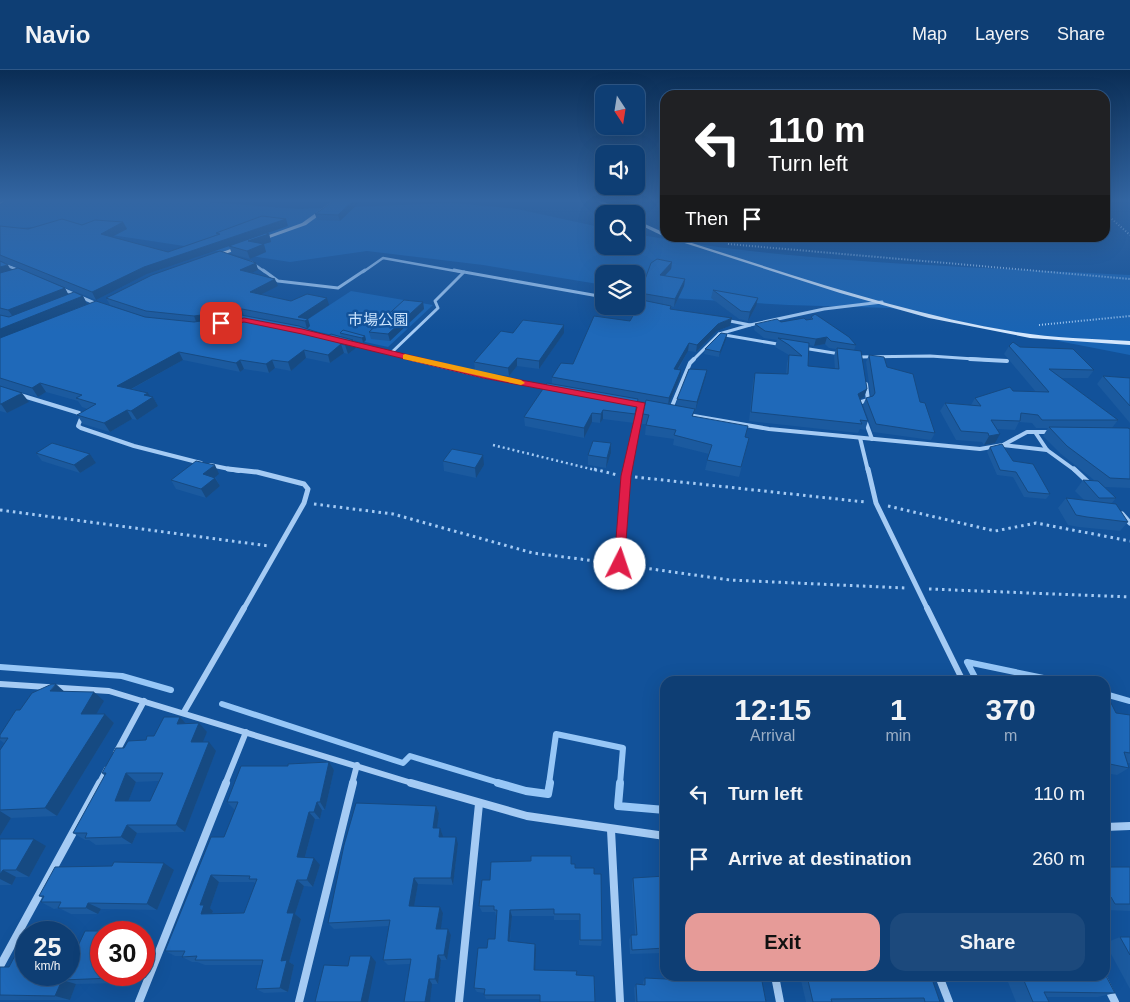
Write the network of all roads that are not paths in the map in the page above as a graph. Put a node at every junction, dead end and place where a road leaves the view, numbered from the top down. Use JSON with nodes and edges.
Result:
{"nodes":[{"id":1,"x":251,"y":243,"type":"edge"},
{"id":2,"x":690,"y":243,"type":"edge"},
{"id":3,"x":222,"y":254,"type":"junction"},
{"id":4,"x":232,"y":256,"type":"edge"},
{"id":5,"x":205,"y":260,"type":"edge"},
{"id":6,"x":250,"y":262,"type":"edge"},
{"id":7,"x":0,"y":263,"type":"edge"},
{"id":8,"x":464,"y":272,"type":"junction"},
{"id":9,"x":15,"y":275,"type":"edge"},
{"id":10,"x":55,"y":286,"type":"edge"},
{"id":11,"x":595,"y":295,"type":"edge"},
{"id":12,"x":78,"y":296,"type":"junction"},
{"id":13,"x":69,"y":300,"type":"edge"},
{"id":14,"x":882,"y":302,"type":"junction"},
{"id":15,"x":102,"y":304,"type":"joint"},
{"id":16,"x":88,"y":308,"type":"edge"},
{"id":17,"x":722,"y":319,"type":"edge"},
{"id":18,"x":750,"y":325,"type":"junction"},
{"id":19,"x":719,"y":334,"type":"junction"},
{"id":20,"x":346,"y":342,"type":"edge"},
{"id":21,"x":1130,"y":343,"type":"edge"},
{"id":22,"x":784,"y":345,"type":"edge"},
{"id":23,"x":794,"y":347,"type":"edge"},
{"id":24,"x":391,"y":353,"type":"junction"},
{"id":25,"x":843,"y":354,"type":"edge"},
{"id":26,"x":853,"y":356,"type":"edge"},
{"id":27,"x":862,"y":357,"type":"junction"},
{"id":28,"x":1007,"y":361,"type":"dead end"},
{"id":29,"x":864,"y":366,"type":"edge"},
{"id":30,"x":865,"y":374,"type":"edge"},
{"id":31,"x":558,"y":390,"type":"edge"},
{"id":32,"x":13,"y":393,"type":"edge"},
{"id":33,"x":624,"y":402,"type":"edge"},
{"id":34,"x":642,"y":405,"type":"junction"},
{"id":35,"x":651,"y":407,"type":"edge"},
{"id":36,"x":661,"y":409,"type":"edge"},
{"id":37,"x":670,"y":411,"type":"junction"},
{"id":38,"x":1035,"y":432,"type":"junction"},
{"id":39,"x":1054,"y":432,"type":"edge"},
{"id":40,"x":860,"y":438,"type":"junction"},
{"id":41,"x":872,"y":438,"type":"junction"},
{"id":42,"x":1003,"y":445,"type":"junction"},
{"id":43,"x":1047,"y":450,"type":"junction"},
{"id":44,"x":1093,"y":487,"type":"edge"},
{"id":45,"x":1120,"y":512,"type":"edge"},
{"id":46,"x":1130,"y":523,"type":"edge"},
{"id":47,"x":620,"y":564,"type":"road end"},
{"id":48,"x":961,"y":676,"type":"edge"},
{"id":49,"x":0,"y":684,"type":"edge"},
{"id":50,"x":37,"y":687,"type":"junction"},
{"id":51,"x":32,"y":695,"type":"edge"},
{"id":52,"x":144,"y":701,"type":"junction"},
{"id":53,"x":184,"y":712,"type":"junction"},
{"id":54,"x":246,"y":732,"type":"junction"},
{"id":55,"x":357,"y":765,"type":"junction"},
{"id":56,"x":478,"y":804,"type":"junction"},
{"id":57,"x":1130,"y":826,"type":"edge"},
{"id":58,"x":1110,"y":827,"type":"edge"},
{"id":59,"x":611,"y":830,"type":"junction"},
{"id":60,"x":660,"y":835,"type":"edge"},
{"id":61,"x":0,"y":966,"type":"edge"},
{"id":62,"x":776,"y":981,"type":"edge"},
{"id":63,"x":942,"y":981,"type":"edge"},
{"id":64,"x":1104,"y":981,"type":"edge"},
{"id":65,"x":139,"y":1002,"type":"edge"},
{"id":66,"x":299,"y":1002,"type":"edge"},
{"id":67,"x":459,"y":1002,"type":"edge"},
{"id":68,"x":620,"y":1002,"type":"edge"},
{"id":69,"x":780,"y":1002,"type":"edge"},
{"id":70,"x":949,"y":1002,"type":"edge"},
{"id":71,"x":1115,"y":1002,"type":"edge"}],
"edges":[{"from":1,"to":3,"type":"main road"},
{"from":2,"to":14,"type":"street"},
{"from":3,"to":4,"type":"street"},
{"from":3,"to":5,"type":"main road"},
{"from":6,"to":8,"type":"street"},
{"from":7,"to":9,"type":"street"},
{"from":8,"to":11,"type":"street"},
{"from":8,"to":24,"type":"street"},
{"from":10,"to":12,"type":"street"},
{"from":12,"to":13,"type":"street"},
{"from":12,"to":15,"type":"street"},
{"from":14,"to":18,"type":"street"},
{"from":14,"to":21,"type":"street"},
{"from":15,"to":16,"type":"main road"},
{"from":17,"to":18,"type":"street"},
{"from":18,"to":19,"type":"street"},
{"from":19,"to":22,"type":"street"},
{"from":19,"to":37,"type":"street"},
{"from":20,"to":24,"type":"street"},
{"from":23,"to":25,"type":"street"},
{"from":24,"to":31,"type":"street"},
{"from":26,"to":27,"type":"street"},
{"from":27,"to":28,"type":"street"},
{"from":27,"to":29,"type":"street"},
{"from":30,"to":41,"type":"street"},
{"from":32,"to":53,"type":"street"},
{"from":33,"to":34,"type":"street"},
{"from":34,"to":35,"type":"street"},
{"from":34,"to":47,"type":"street"},
{"from":36,"to":37,"type":"street"},
{"from":37,"to":40,"type":"street"},
{"from":38,"to":39,"type":"street"},
{"from":38,"to":42,"type":"street"},
{"from":38,"to":43,"type":"street"},
{"from":40,"to":41,"type":"street"},
{"from":40,"to":48,"type":"street"},
{"from":41,"to":42,"type":"street"},
{"from":42,"to":43,"type":"street"},
{"from":43,"to":44,"type":"street"},
{"from":45,"to":46,"type":"street"},
{"from":49,"to":50,"type":"street"},
{"from":50,"to":51,"type":"street"},
{"from":50,"to":52,"type":"street"},
{"from":52,"to":53,"type":"street"},
{"from":52,"to":61,"type":"street"},
{"from":53,"to":54,"type":"street"},
{"from":54,"to":55,"type":"street"},
{"from":54,"to":65,"type":"street"},
{"from":55,"to":56,"type":"street"},
{"from":55,"to":66,"type":"street"},
{"from":56,"to":59,"type":"street"},
{"from":56,"to":67,"type":"street"},
{"from":57,"to":58,"type":"street"},
{"from":59,"to":60,"type":"street"},
{"from":59,"to":68,"type":"street"},
{"from":62,"to":69,"type":"street"},
{"from":63,"to":70,"type":"street"},
{"from":64,"to":71,"type":"street"}]}
